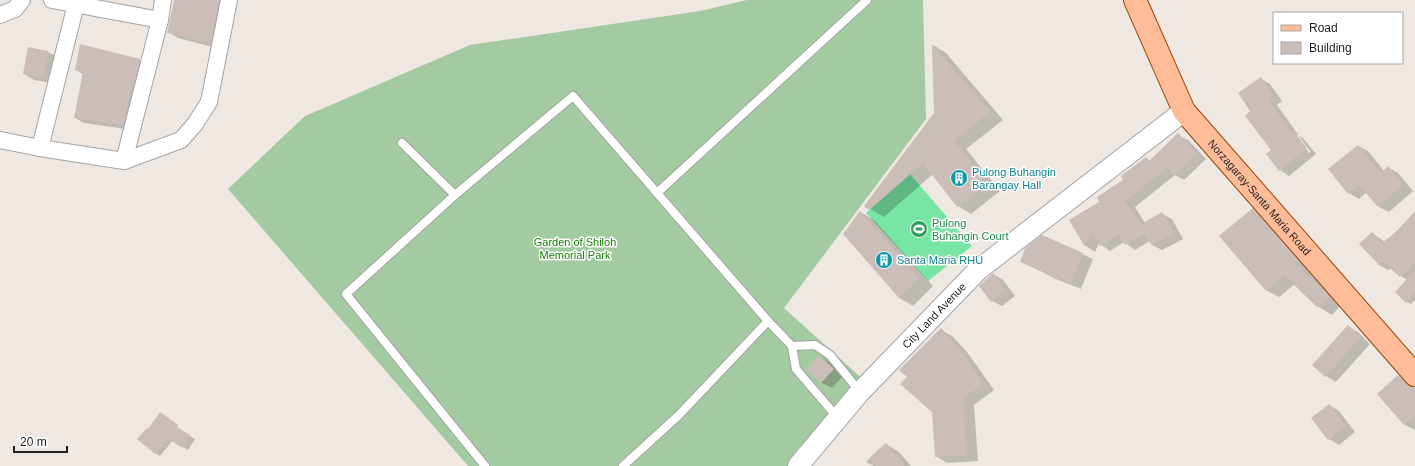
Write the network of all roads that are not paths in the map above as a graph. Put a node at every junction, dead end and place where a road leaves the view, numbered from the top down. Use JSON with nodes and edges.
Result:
{"nodes":[{"id":1,"x":22,"y":0,"type":"edge"},
{"id":2,"x":52,"y":0,"type":"edge"},
{"id":3,"x":163,"y":0,"type":"edge"},
{"id":4,"x":228,"y":0,"type":"edge"},
{"id":5,"x":867,"y":0,"type":"edge"},
{"id":6,"x":1135,"y":0,"type":"edge"},
{"id":7,"x":77,"y":3,"type":"edge"},
{"id":8,"x":0,"y":15,"type":"edge"},
{"id":9,"x":160,"y":20,"type":"junction"},
{"id":10,"x":1184,"y":111,"type":"junction"},
{"id":11,"x":0,"y":140,"type":"edge"},
{"id":12,"x":402,"y":143,"type":"dead end"},
{"id":13,"x":40,"y":148,"type":"junction"},
{"id":14,"x":124,"y":161,"type":"junction"},
{"id":15,"x":657,"y":193,"type":"junction"},
{"id":16,"x":455,"y":195,"type":"junction"},
{"id":17,"x":768,"y":321,"type":"junction"},
{"id":18,"x":792,"y":346,"type":"junction"},
{"id":19,"x":1415,"y":374,"type":"edge"},
{"id":20,"x":860,"y":392,"type":"junction"},
{"id":21,"x":837,"y":417,"type":"junction"},
{"id":22,"x":485,"y":466,"type":"edge"},
{"id":23,"x":623,"y":466,"type":"edge"},
{"id":24,"x":798,"y":466,"type":"edge"}],
"edges":[{"from":1,"to":8,"type":"street"},
{"from":2,"to":7,"type":"street"},
{"from":3,"to":9,"type":"street"},
{"from":4,"to":14,"type":"street"},
{"from":5,"to":15,"type":"lane"},
{"from":6,"to":10,"type":"main road","name":"Norzagaray-Santa Maria Road"},
{"from":7,"to":9,"type":"street"},
{"from":7,"to":13,"type":"street"},
{"from":9,"to":14,"type":"street"},
{"from":10,"to":19,"type":"main road","name":"Norzagaray-Santa Maria Road"},
{"from":10,"to":20,"type":"street","name":"City Land Avenue"},
{"from":11,"to":13,"type":"street"},
{"from":12,"to":16,"type":"lane"},
{"from":13,"to":14,"type":"street"},
{"from":15,"to":16,"type":"lane"},
{"from":15,"to":17,"type":"lane"},
{"from":16,"to":22,"type":"lane"},
{"from":17,"to":18,"type":"lane"},
{"from":17,"to":23,"type":"lane"},
{"from":18,"to":20,"type":"lane"},
{"from":18,"to":21,"type":"lane"},
{"from":20,"to":21,"type":"street","name":"City Land Avenue"},
{"from":21,"to":24,"type":"street","name":"City Land Avenue"}]}
